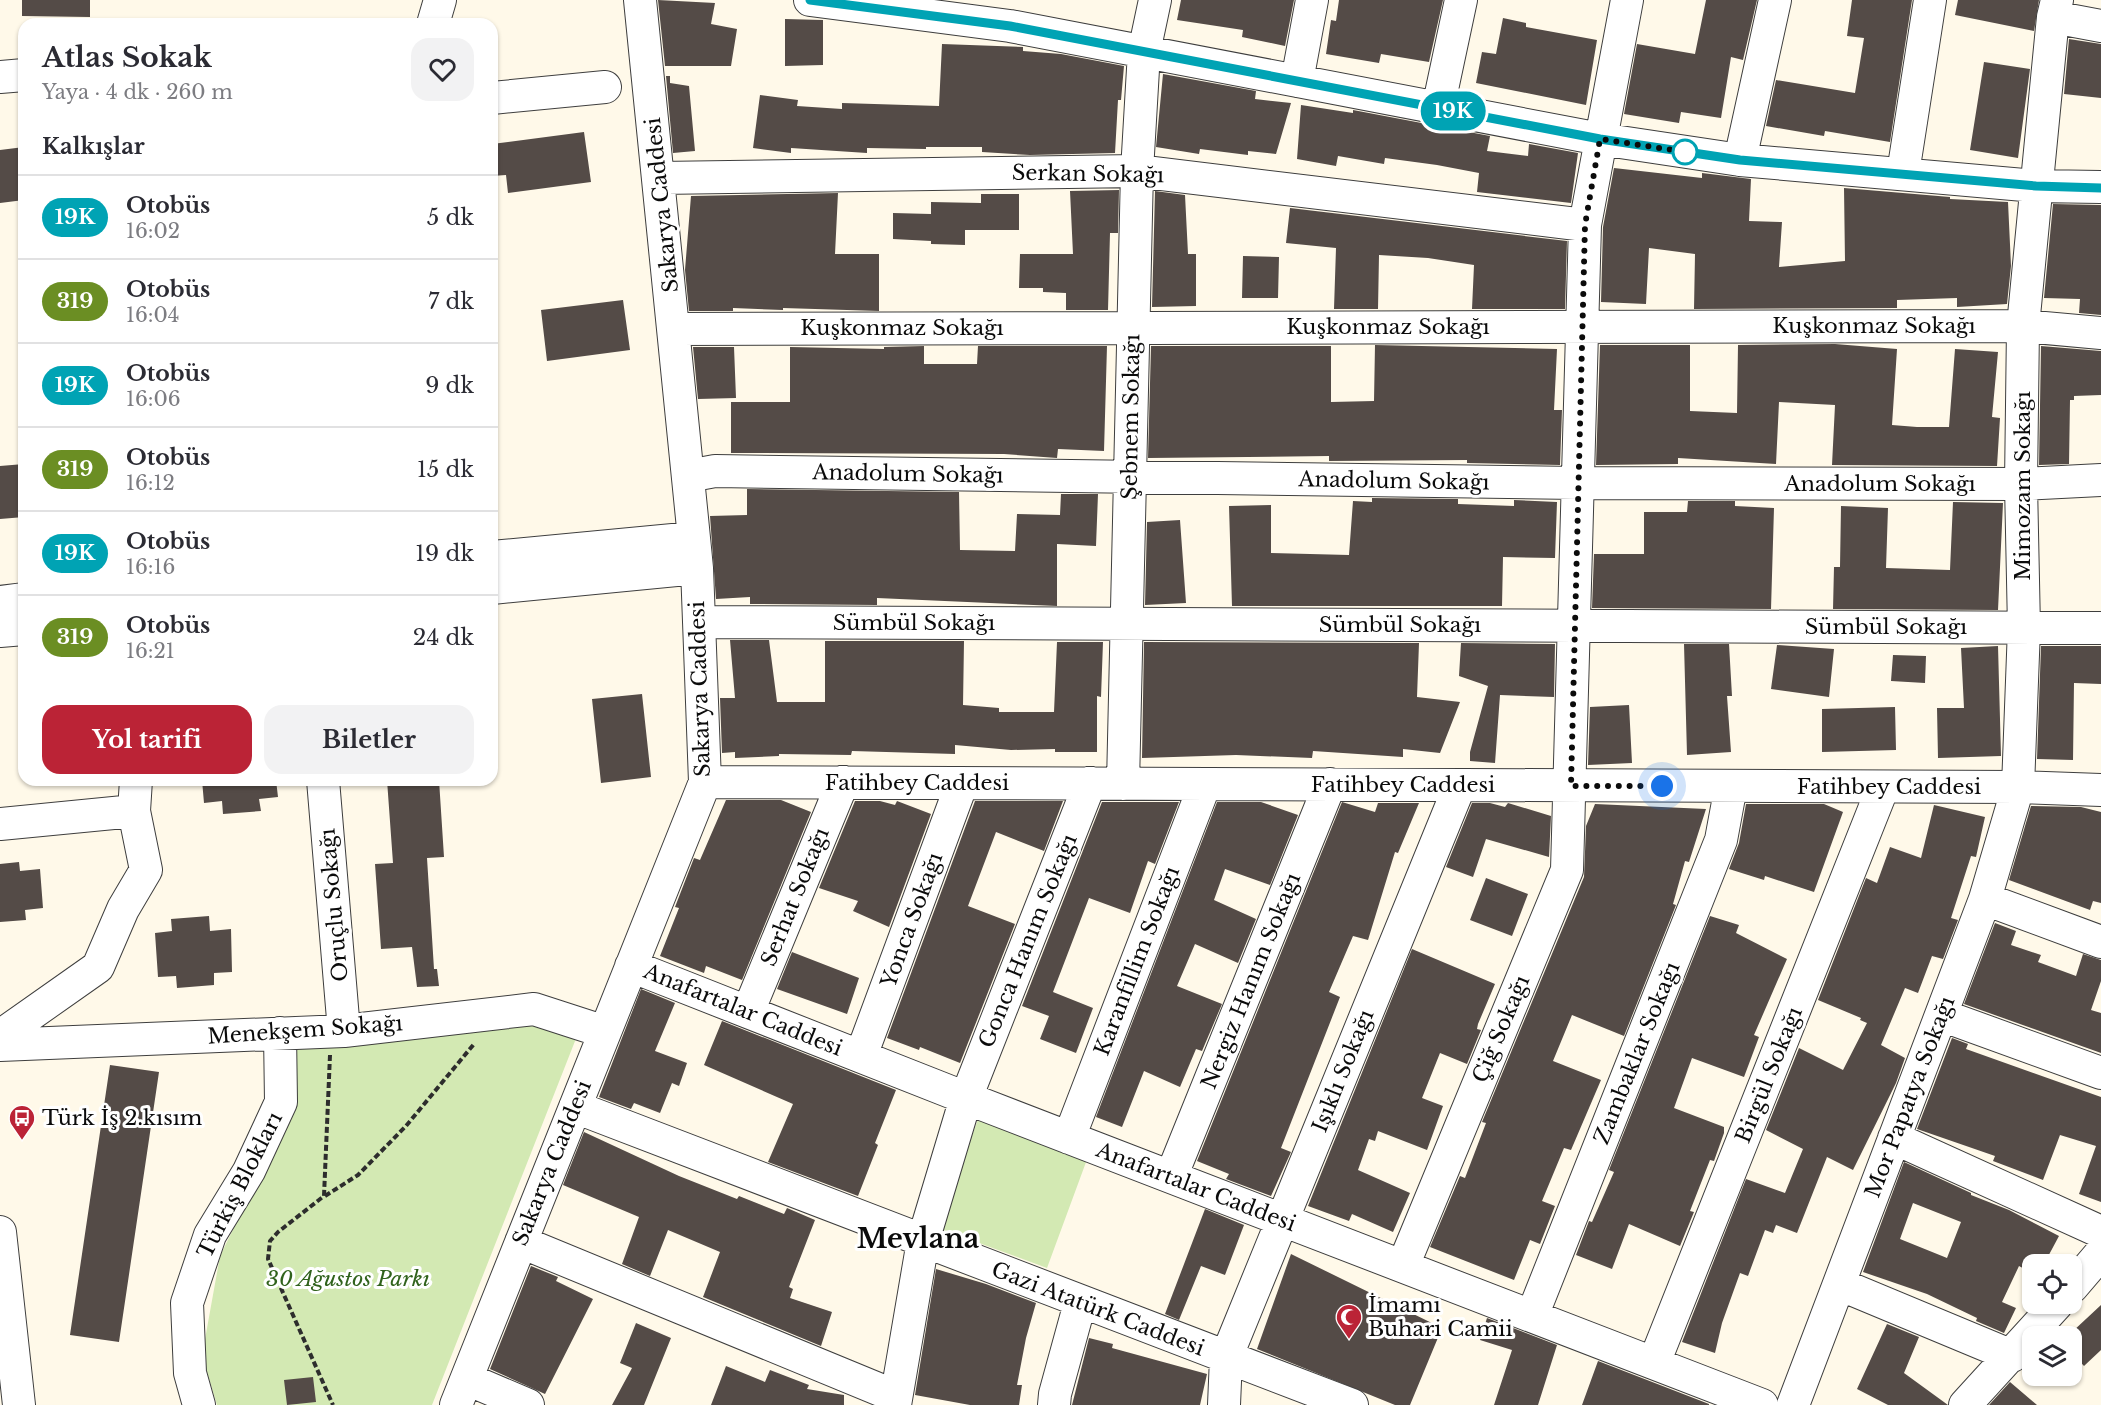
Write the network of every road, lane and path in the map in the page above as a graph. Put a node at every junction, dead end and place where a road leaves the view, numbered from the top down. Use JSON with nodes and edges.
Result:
{"nodes":[{"id":1,"x":440,"y":0,"type":"edge"},
{"id":2,"x":640,"y":0,"type":"edge"},
{"id":3,"x":810,"y":0,"type":"edge"},
{"id":4,"x":1155,"y":0,"type":"edge"},
{"id":5,"x":1312,"y":0,"type":"edge"},
{"id":6,"x":1461,"y":0,"type":"edge"},
{"id":7,"x":1627,"y":0,"type":"edge"},
{"id":8,"x":1775,"y":0,"type":"edge"},
{"id":9,"x":1930,"y":0,"type":"edge"},
{"id":10,"x":855,"y":3,"type":"edge"},
{"id":11,"x":2055,"y":8,"type":"edge"},
{"id":12,"x":1012,"y":13,"type":"edge"},
{"id":13,"x":435,"y":18,"type":"edge"},
{"id":14,"x":2101,"y":26,"type":"edge"},
{"id":15,"x":1144,"y":51,"type":"junction"},
{"id":16,"x":18,"y":76,"type":"edge"},
{"id":17,"x":0,"y":77,"type":"edge"},
{"id":18,"x":1297,"y":81,"type":"junction"},
{"id":19,"x":605,"y":87,"type":"dead end"},
{"id":20,"x":498,"y":97,"type":"edge"},
{"id":21,"x":1438,"y":108,"type":"junction"},
{"id":22,"x":1600,"y":139,"type":"junction"},
{"id":23,"x":1740,"y":160,"type":"junction"},
{"id":24,"x":1137,"y":171,"type":"junction"},
{"id":25,"x":1903,"y":173,"type":"junction"},
{"id":26,"x":660,"y":178,"type":"junction"},
{"id":27,"x":2036,"y":186,"type":"junction"},
{"id":28,"x":2101,"y":188,"type":"edge"},
{"id":29,"x":1585,"y":225,"type":"junction"},
{"id":30,"x":1582,"y":326,"type":"junction"},
{"id":31,"x":2023,"y":326,"type":"junction"},
{"id":32,"x":1134,"y":327,"type":"junction"},
{"id":33,"x":674,"y":329,"type":"junction"},
{"id":34,"x":2101,"y":333,"type":"edge"},
{"id":35,"x":688,"y":476,"type":"junction"},
{"id":36,"x":1130,"y":477,"type":"junction"},
{"id":37,"x":2101,"y":480,"type":"edge"},
{"id":38,"x":1578,"y":483,"type":"junction"},
{"id":39,"x":2021,"y":484,"type":"junction"},
{"id":40,"x":695,"y":553,"type":"junction"},
{"id":41,"x":498,"y":557,"type":"edge"},
{"id":42,"x":498,"y":587,"type":"edge"},
{"id":43,"x":18,"y":600,"type":"edge"},
{"id":44,"x":0,"y":602,"type":"edge"},
{"id":45,"x":699,"y":622,"type":"junction"},
{"id":46,"x":1127,"y":624,"type":"junction"},
{"id":47,"x":1574,"y":626,"type":"junction"},
{"id":48,"x":2024,"y":628,"type":"junction"},
{"id":49,"x":2101,"y":628,"type":"edge"},
{"id":50,"x":18,"y":630,"type":"edge"},
{"id":51,"x":0,"y":631,"type":"edge"},
{"id":52,"x":705,"y":782,"type":"junction"},
{"id":53,"x":843,"y":782,"type":"junction"},
{"id":54,"x":962,"y":783,"type":"junction"},
{"id":55,"x":1090,"y":783,"type":"junction"},
{"id":56,"x":1123,"y":783,"type":"junction"},
{"id":57,"x":1205,"y":784,"type":"junction"},
{"id":58,"x":1330,"y":784,"type":"junction"},
{"id":59,"x":1460,"y":785,"type":"junction"},
{"id":60,"x":136,"y":786,"type":"edge"},
{"id":61,"x":324,"y":786,"type":"edge"},
{"id":62,"x":1571,"y":786,"type":"junction"},
{"id":63,"x":1731,"y":786,"type":"junction"},
{"id":64,"x":1883,"y":787,"type":"junction"},
{"id":65,"x":2018,"y":787,"type":"junction"},
{"id":66,"x":2101,"y":790,"type":"edge"},
{"id":67,"x":134,"y":811,"type":"junction"},
{"id":68,"x":0,"y":824,"type":"edge"},
{"id":69,"x":1985,"y":899,"type":"junction"},
{"id":70,"x":2101,"y":942,"type":"edge"},
{"id":71,"x":631,"y":966,"type":"junction"},
{"id":72,"x":748,"y":1012,"type":"junction"},
{"id":73,"x":1941,"y":1015,"type":"junction"},
{"id":74,"x":337,"y":1031,"type":"junction"},
{"id":75,"x":605,"y":1032,"type":"junction"},
{"id":76,"x":280,"y":1033,"type":"junction"},
{"id":77,"x":0,"y":1036,"type":"edge"},
{"id":78,"x":479,"y":1041,"type":"dead end"},
{"id":79,"x":0,"y":1045,"type":"edge"},
{"id":80,"x":861,"y":1056,"type":"junction"},
{"id":81,"x":2101,"y":1073,"type":"edge"},
{"id":82,"x":966,"y":1098,"type":"junction"},
{"id":83,"x":575,"y":1107,"type":"junction"},
{"id":84,"x":1069,"y":1138,"type":"junction"},
{"id":85,"x":1894,"y":1138,"type":"junction"},
{"id":86,"x":1171,"y":1177,"type":"junction"},
{"id":87,"x":324,"y":1196,"type":"junction"},
{"id":88,"x":1283,"y":1220,"type":"junction"},
{"id":89,"x":0,"y":1232,"type":"edge"},
{"id":90,"x":2101,"y":1232,"type":"edge"},
{"id":91,"x":923,"y":1241,"type":"junction"},
{"id":92,"x":521,"y":1242,"type":"junction"},
{"id":93,"x":2101,"y":1253,"type":"edge"},
{"id":94,"x":1403,"y":1266,"type":"junction"},
{"id":95,"x":2082,"y":1275,"type":"edge"},
{"id":96,"x":1839,"y":1284,"type":"junction"},
{"id":97,"x":1080,"y":1303,"type":"junction"},
{"id":98,"x":2048,"y":1314,"type":"edge"},
{"id":99,"x":1532,"y":1316,"type":"junction"},
{"id":100,"x":2012,"y":1356,"type":"junction"},
{"id":101,"x":1226,"y":1358,"type":"junction"},
{"id":102,"x":1654,"y":1363,"type":"junction"},
{"id":103,"x":462,"y":1392,"type":"edge"},
{"id":104,"x":895,"y":1400,"type":"edge"},
{"id":105,"x":19,"y":1405,"type":"edge"},
{"id":106,"x":199,"y":1405,"type":"edge"},
{"id":107,"x":333,"y":1405,"type":"edge"},
{"id":108,"x":528,"y":1405,"type":"edge"},
{"id":109,"x":1054,"y":1405,"type":"edge"},
{"id":110,"x":1224,"y":1405,"type":"edge"},
{"id":111,"x":1352,"y":1405,"type":"edge"},
{"id":112,"x":1762,"y":1405,"type":"edge"},
{"id":113,"x":1793,"y":1405,"type":"edge"},
{"id":114,"x":1965,"y":1405,"type":"edge"}],
"edges":[{"from":1,"to":13,"type":"street"},
{"from":2,"to":26,"type":"street","name":"Sakarya Caddesi"},
{"from":3,"to":10,"type":"street"},
{"from":4,"to":15,"type":"street","name":"Şebnem Sokağı"},
{"from":5,"to":18,"type":"street"},
{"from":6,"to":21,"type":"street"},
{"from":7,"to":22,"type":"street","name":"Çiğ Sokağı"},
{"from":8,"to":23,"type":"street"},
{"from":9,"to":25,"type":"street"},
{"from":10,"to":12,"type":"street"},
{"from":11,"to":14,"type":"street"},
{"from":11,"to":27,"type":"street","name":"Mimozam Sokağı"},
{"from":12,"to":15,"type":"street"},
{"from":15,"to":18,"type":"street"},
{"from":15,"to":24,"type":"street","name":"Şebnem Sokağı"},
{"from":16,"to":17,"type":"street"},
{"from":18,"to":21,"type":"street"},
{"from":19,"to":20,"type":"street"},
{"from":21,"to":22,"type":"street"},
{"from":22,"to":23,"type":"street"},
{"from":22,"to":29,"type":"street","name":"Çiğ Sokağı"},
{"from":23,"to":25,"type":"street"},
{"from":24,"to":26,"type":"street","name":"Serkan Sokağı"},
{"from":24,"to":29,"type":"street","name":"Serkan Sokağı"},
{"from":24,"to":32,"type":"street","name":"Şebnem Sokağı"},
{"from":25,"to":27,"type":"street"},
{"from":26,"to":33,"type":"street","name":"Sakarya Caddesi"},
{"from":27,"to":28,"type":"street"},
{"from":27,"to":31,"type":"street","name":"Mimozam Sokağı"},
{"from":29,"to":30,"type":"street","name":"Çiğ Sokağı"},
{"from":30,"to":31,"type":"street","name":"Kuşkonmaz Sokağı"},
{"from":30,"to":32,"type":"street","name":"Kuşkonmaz Sokağı"},
{"from":30,"to":38,"type":"street","name":"Çiğ Sokağı"},
{"from":31,"to":34,"type":"street","name":"Kuşkonmaz Sokağı"},
{"from":31,"to":39,"type":"street","name":"Mimozam Sokağı"},
{"from":32,"to":33,"type":"street","name":"Kuşkonmaz Sokağı"},
{"from":32,"to":36,"type":"street","name":"Şebnem Sokağı"},
{"from":33,"to":35,"type":"street","name":"Sakarya Caddesi"},
{"from":35,"to":36,"type":"street","name":"Anadolum Sokağı"},
{"from":35,"to":40,"type":"street","name":"Sakarya Caddesi"},
{"from":36,"to":38,"type":"street","name":"Anadolum Sokağı"},
{"from":36,"to":46,"type":"street","name":"Şebnem Sokağı"},
{"from":37,"to":39,"type":"street","name":"Anadolum Sokağı"},
{"from":38,"to":39,"type":"street","name":"Anadolum Sokağı"},
{"from":38,"to":47,"type":"street","name":"Çiğ Sokağı"},
{"from":39,"to":48,"type":"street","name":"Mimozam Sokağı"},
{"from":40,"to":41,"type":"street"},
{"from":40,"to":42,"type":"street"},
{"from":40,"to":45,"type":"street","name":"Sakarya Caddesi"},
{"from":43,"to":44,"type":"street"},
{"from":45,"to":46,"type":"street","name":"Sümbül Sokağı"},
{"from":45,"to":52,"type":"street","name":"Sakarya Caddesi"},
{"from":46,"to":47,"type":"street","name":"Sümbül Sokağı"},
{"from":46,"to":56,"type":"street","name":"Şebnem Sokağı"},
{"from":47,"to":48,"type":"street","name":"Sümbül Sokağı"},
{"from":47,"to":62,"type":"street","name":"Çiğ Sokağı"},
{"from":48,"to":49,"type":"street","name":"Sümbül Sokağı"},
{"from":48,"to":65,"type":"street","name":"Mimozam Sokağı"},
{"from":50,"to":51,"type":"street"},
{"from":52,"to":53,"type":"street","name":"Fatihbey Caddesi"},
{"from":52,"to":71,"type":"street","name":"Sakarya Caddesi"},
{"from":53,"to":54,"type":"street","name":"Fatihbey Caddesi"},
{"from":53,"to":72,"type":"street","name":"Serhat Sokağı"},
{"from":54,"to":55,"type":"street","name":"Fatihbey Caddesi"},
{"from":54,"to":80,"type":"street","name":"Yonca Sokağı"},
{"from":55,"to":56,"type":"street","name":"Fatihbey Caddesi"},
{"from":55,"to":82,"type":"street","name":"Gonca Hanım Sokağı"},
{"from":56,"to":57,"type":"street","name":"Fatihbey Caddesi"},
{"from":57,"to":58,"type":"street","name":"Fatihbey Caddesi"},
{"from":57,"to":84,"type":"street","name":"Karanfillim Sokağı"},
{"from":58,"to":59,"type":"street","name":"Fatihbey Caddesi"},
{"from":58,"to":86,"type":"street","name":"Nergiz Hanım Sokağı"},
{"from":59,"to":62,"type":"street","name":"Fatihbey Caddesi"},
{"from":59,"to":88,"type":"street","name":"Işıklı Sokağı"},
{"from":60,"to":67,"type":"street"},
{"from":61,"to":74,"type":"street","name":"Oruçlu Sokağı"},
{"from":62,"to":63,"type":"street","name":"Fatihbey Caddesi"},
{"from":62,"to":94,"type":"street","name":"Çiğ Sokağı"},
{"from":63,"to":64,"type":"street","name":"Fatihbey Caddesi"},
{"from":63,"to":99,"type":"street","name":"Zambaklar Sokağı"},
{"from":64,"to":65,"type":"street","name":"Fatihbey Caddesi"},
{"from":64,"to":102,"type":"street","name":"Birgül Sokağı"},
{"from":65,"to":66,"type":"street","name":"Fatihbey Caddesi"},
{"from":65,"to":69,"type":"street","name":"Mor Papatya Sokağı"},
{"from":67,"to":68,"type":"street"},
{"from":67,"to":77,"type":"street"},
{"from":69,"to":70,"type":"street"},
{"from":69,"to":73,"type":"street","name":"Mor Papatya Sokağı"},
{"from":71,"to":72,"type":"street","name":"Anafartalar Caddesi"},
{"from":71,"to":75,"type":"street","name":"Sakarya Caddesi"},
{"from":72,"to":80,"type":"street","name":"Anafartalar Caddesi"},
{"from":73,"to":81,"type":"street"},
{"from":73,"to":85,"type":"street","name":"Mor Papatya Sokağı"},
{"from":74,"to":75,"type":"street","name":"Menekşem Sokağı"},
{"from":74,"to":76,"type":"street","name":"Menekşem Sokağı"},
{"from":74,"to":87,"type":"path"},
{"from":75,"to":83,"type":"street","name":"Sakarya Caddesi"},
{"from":76,"to":79,"type":"street","name":"Menekşem Sokağı"},
{"from":76,"to":106,"type":"street","name":"Türkiş Blokları"},
{"from":78,"to":87,"type":"path"},
{"from":80,"to":82,"type":"street","name":"Anafartalar Caddesi"},
{"from":82,"to":84,"type":"street","name":"Anafartalar Caddesi"},
{"from":82,"to":91,"type":"street","name":"Gonca Hanım Sokağı"},
{"from":83,"to":91,"type":"street","name":"Gazi Atatürk Caddesi"},
{"from":83,"to":92,"type":"street","name":"Sakarya Caddesi"},
{"from":84,"to":86,"type":"street","name":"Anafartalar Caddesi"},
{"from":85,"to":90,"type":"street"},
{"from":85,"to":96,"type":"street","name":"Mor Papatya Sokağı"},
{"from":86,"to":88,"type":"street","name":"Anafartalar Caddesi"},
{"from":87,"to":107,"type":"path"},
{"from":88,"to":94,"type":"street","name":"Anafartalar Caddesi"},
{"from":88,"to":101,"type":"street","name":"Işıklı Sokağı"},
{"from":89,"to":105,"type":"street"},
{"from":91,"to":97,"type":"street","name":"Gazi Atatürk Caddesi"},
{"from":91,"to":104,"type":"street","name":"Gonca Hanım Sokağı"},
{"from":92,"to":103,"type":"street","name":"Sakarya Caddesi"},
{"from":92,"to":104,"type":"street"},
{"from":93,"to":95,"type":"street"},
{"from":94,"to":99,"type":"street","name":"Anafartalar Caddesi"},
{"from":96,"to":100,"type":"street"},
{"from":96,"to":113,"type":"street","name":"Mor Papatya Sokağı"},
{"from":97,"to":101,"type":"street","name":"Gazi Atatürk Caddesi"},
{"from":97,"to":109,"type":"street"},
{"from":98,"to":100,"type":"street"},
{"from":99,"to":102,"type":"street","name":"Anafartalar Caddesi"},
{"from":100,"to":114,"type":"street"},
{"from":101,"to":110,"type":"street"},
{"from":101,"to":111,"type":"street","name":"Gazi Atatürk Caddesi"},
{"from":102,"to":112,"type":"street","name":"Anafartalar Caddesi"},
{"from":103,"to":108,"type":"street"}]}
